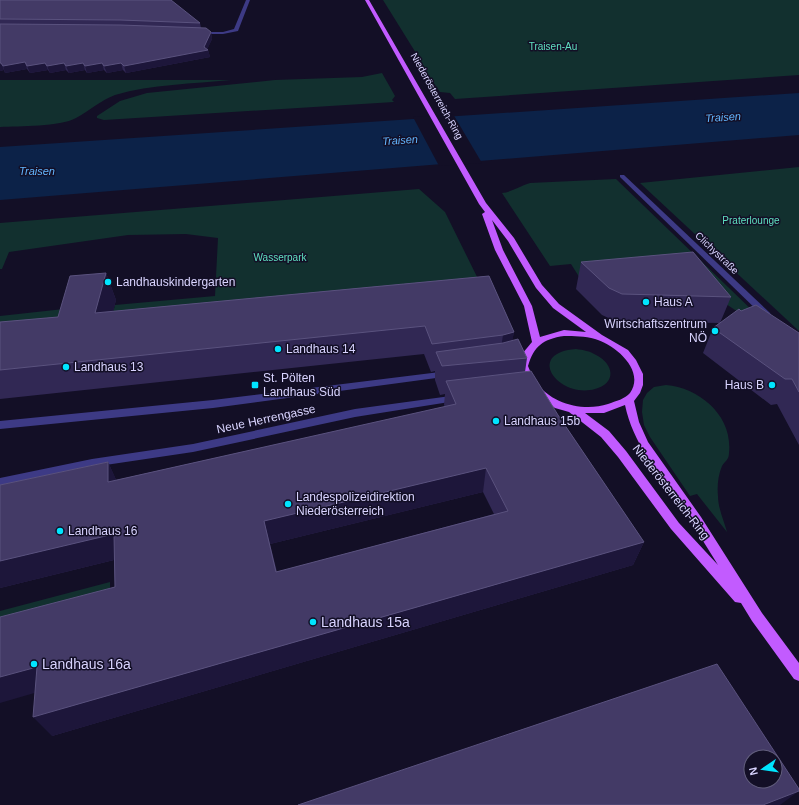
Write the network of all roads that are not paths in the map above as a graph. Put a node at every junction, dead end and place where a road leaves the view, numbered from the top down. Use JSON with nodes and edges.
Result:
{"nodes":[{"id":1,"x":248,"y":0,"type":"edge"},
{"id":2,"x":367,"y":0,"type":"edge"},
{"id":3,"x":196,"y":32,"type":"edge"},
{"id":4,"x":622,"y":176,"type":"dead end"},
{"id":5,"x":483,"y":204,"type":"junction"},
{"id":6,"x":771,"y":319,"type":"edge"},
{"id":7,"x":599,"y":337,"type":"junction"},
{"id":8,"x":536,"y":342,"type":"junction"},
{"id":9,"x":524,"y":360,"type":"junction"},
{"id":10,"x":511,"y":364,"type":"edge"},
{"id":11,"x":457,"y":373,"type":"edge"},
{"id":12,"x":522,"y":391,"type":"edge"},
{"id":13,"x":538,"y":391,"type":"junction"},
{"id":14,"x":469,"y":397,"type":"edge"},
{"id":15,"x":629,"y":400,"type":"junction"},
{"id":16,"x":572,"y":409,"type":"junction"},
{"id":17,"x":0,"y":425,"type":"edge"},
{"id":18,"x":0,"y":482,"type":"edge"},
{"id":19,"x":757,"y":617,"type":"junction"},
{"id":20,"x":799,"y":674,"type":"edge"}],
"edges":[{"from":1,"to":3,"type":"street"},
{"from":2,"to":5,"type":"main road","name":"Niederösterreich-Ring"},
{"from":4,"to":6,"type":"street","name":"Clichystraße"},
{"from":5,"to":7,"type":"main road","name":"Niederösterreich-Ring"},
{"from":5,"to":8,"type":"main road","name":"Niederösterreich-Ring"},
{"from":7,"to":8,"type":"main road","name":"Niederösterreich-Ring"},
{"from":7,"to":15,"type":"main road","name":"Niederösterreich-Ring"},
{"from":8,"to":9,"type":"main road"},
{"from":9,"to":10,"type":"street"},
{"from":9,"to":13,"type":"main road","name":"Niederösterreich-Ring"},
{"from":11,"to":17,"type":"street","name":"Neue Herrengasse"},
{"from":12,"to":13,"type":"street"},
{"from":13,"to":16,"type":"main road","name":"Niederösterreich-Ring"},
{"from":14,"to":18,"type":"street","name":"Neue Herrengasse"},
{"from":15,"to":16,"type":"main road","name":"Niederösterreich-Ring"},
{"from":15,"to":19,"type":"main road","name":"Niederösterreich-Ring"},
{"from":16,"to":19,"type":"main road","name":"Niederösterreich-Ring"},
{"from":19,"to":20,"type":"main road","name":"Niederösterreich-Ring"}]}
